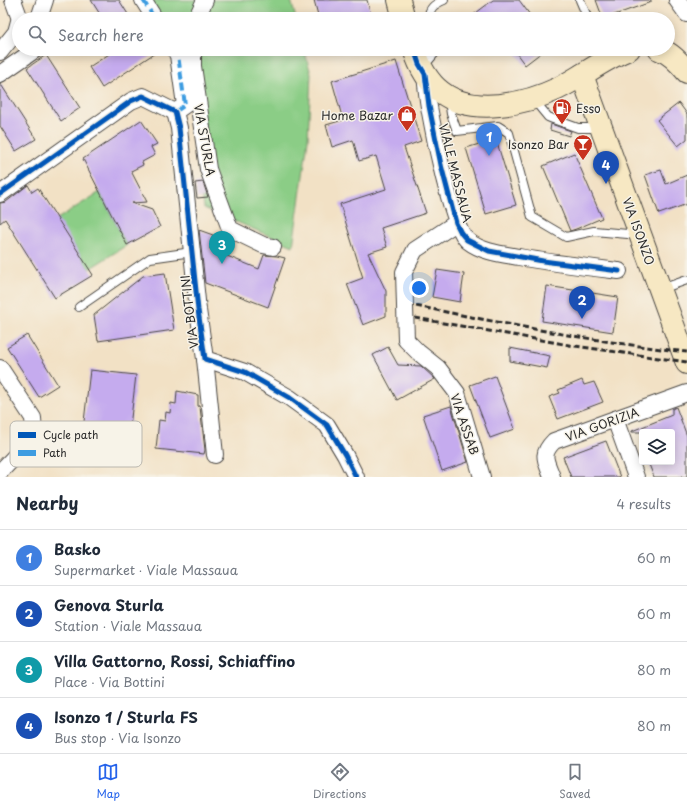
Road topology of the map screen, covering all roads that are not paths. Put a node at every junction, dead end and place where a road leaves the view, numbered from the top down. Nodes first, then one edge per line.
1 (12, 0) edge
2 (44, 0) edge
3 (143, 0) edge
4 (205, 0) edge
5 (399, 0) edge
6 (444, 0) edge
7 (580, 0) edge
8 (677, 0) edge
9 (16, 12) edge
10 (41, 12) edge
11 (151, 12) edge
12 (199, 12) edge
13 (402, 12) edge
14 (430, 12) edge
15 (585, 12) edge
16 (687, 14) edge
17 (12, 37) edge
18 (0, 52) edge
19 (26, 56) edge
20 (178, 56) edge
21 (193, 56) edge
22 (432, 56) edge
23 (607, 56) edge
24 (672, 56) edge
25 (419, 62) edge
26 (687, 72) edge
27 (0, 74) edge
28 (582, 76) junction
29 (449, 97) junction
30 (532, 98) junction
31 (175, 112) junction
32 (601, 128) junction
33 (0, 194) edge
34 (456, 223) junction
35 (640, 235) junction
36 (273, 247) dead end
37 (192, 252) junction
38 (619, 271) dead end
39 (687, 280) edge
40 (660, 289) junction
41 (79, 307) dead end
42 (205, 359) junction
43 (687, 363) edge
44 (0, 368) edge
45 (687, 393) edge
46 (615, 419) junction
47 (34, 421) edge
48 (215, 455) dead end
49 (10, 462) edge
50 (0, 472) edge
51 (356, 477) edge
52 (482, 477) edge
53 (552, 477) edge
54 (636, 477) edge

1 - 9 street
2 - 10 street
3 - 11 street
4 - 12 street
5 - 13 main road
6 - 14 lane
7 - 15 lane
8 - 16 street
17 - 18 street
19 - 27 street
20 - 31 street
21 - 36 street, VIA STURLA
22 - 25 lane
23 - 28 main road
24 - 26 main road
25 - 29 main road
25 - 34 street, VIALE MASSAUA
28 - 30 main road
28 - 32 main road, VIA ISONZO
29 - 30 main road
29 - 35 lane
30 - 32 lane
31 - 33 street
31 - 37 street, VIA BOTTINI
32 - 35 main road, VIA ISONZO
34 - 38 street, VIALE MASSAUA
34 - 52 street, VIA ASSAB
35 - 40 main road, VIA ISONZO
37 - 41 lane
37 - 42 street, VIA BOTTINI
39 - 40 lane
40 - 43 main road, VIA ISONZO
42 - 48 street, VIA BOTTINI
42 - 51 street, VIA BOTTINI
44 - 47 street
45 - 46 street, VIA GORIZIA
46 - 53 street, VIA GORIZIA
46 - 54 street
49 - 50 street

